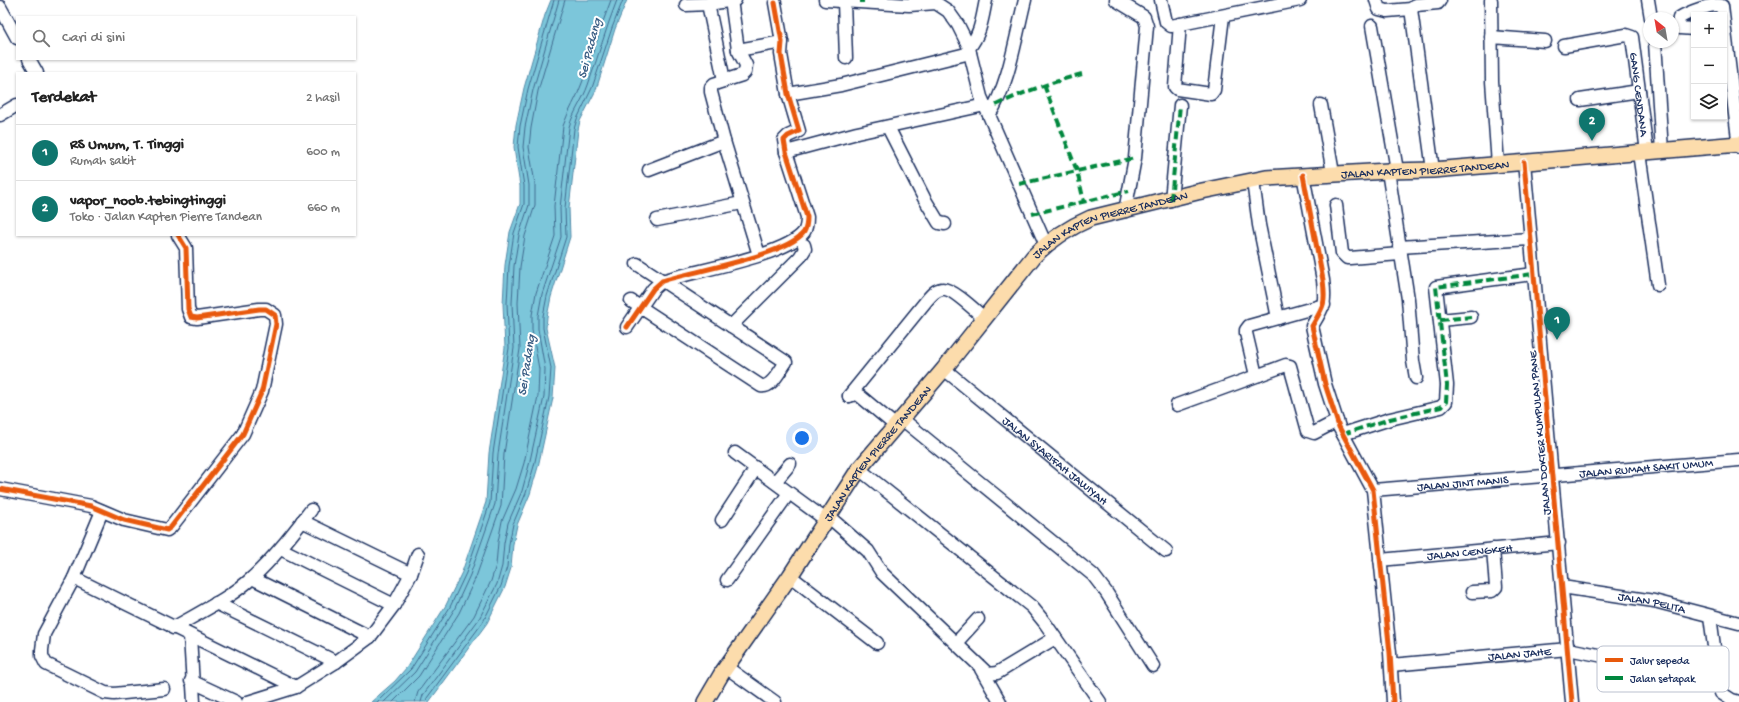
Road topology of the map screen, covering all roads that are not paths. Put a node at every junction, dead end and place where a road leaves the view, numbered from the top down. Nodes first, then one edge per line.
1 (733, 0) edge
2 (825, 0) edge
3 (986, 0) edge
4 (1025, 0) edge
5 (1116, 0) edge
6 (1162, 0) edge
7 (1300, 0) edge
8 (1376, 0) edge
9 (1440, 0) edge
10 (1491, 0) edge
11 (1648, 0) edge
12 (777, 1) edge
13 (844, 2) junction
14 (862, 2) edge
15 (916, 2) edge
16 (708, 4) junction
17 (686, 6) dead end
18 (0, 7) edge
19 (1411, 9) junction
20 (1650, 12) edge
21 (1724, 12) edge
22 (1223, 16) junction
23 (1180, 24) junction
24 (1372, 26) dead end
25 (1691, 29) edge
26 (16, 36) edge
27 (1491, 37) junction
28 (1545, 41) dead end
29 (782, 42) junction
30 (1564, 46) dead end
31 (1655, 48) edge
32 (1727, 48) edge
33 (738, 50) junction
34 (969, 50) junction
35 (846, 58) dead end
36 (30, 60) edge
37 (36, 72) edge
38 (724, 80) junction
39 (1638, 90) junction
40 (788, 94) junction
41 (1580, 100) dead end
42 (1321, 104) dead end
43 (1180, 105) dead end
44 (16, 106) edge
45 (987, 110) junction
46 (0, 115) edge
47 (888, 126) junction
48 (724, 141) junction
49 (1739, 145) edge
50 (1662, 151) junction
51 (786, 152) junction
52 (1643, 152) junction
53 (1524, 162) junction
54 (1498, 165) junction
55 (649, 170) dead end
56 (1392, 170) junction
57 (1433, 170) junction
58 (1333, 174) junction
59 (1303, 176) junction
60 (1253, 181) junction
61 (1172, 200) junction
62 (742, 203) junction
63 (1336, 205) dead end
64 (1125, 211) junction
65 (658, 220) dead end
66 (945, 224) dead end
67 (179, 236) edge
68 (1530, 239) junction
69 (804, 245) dead end
70 (1046, 245) junction
71 (1400, 251) junction
72 (758, 255) junction
73 (637, 264) dead end
74 (1534, 274) junction
75 (662, 281) junction
76 (1658, 285) dead end
77 (635, 304) junction
78 (1324, 305) junction
79 (1471, 317) dead end
80 (1278, 318) junction
81 (985, 319) junction
82 (1440, 320) junction
83 (731, 326) junction
84 (627, 327) dead end
85 (944, 369) junction
86 (1259, 375) junction
87 (1416, 378) dead end
88 (1177, 405) dead end
89 (1337, 421) junction
90 (899, 422) junction
91 (1343, 434) junction
92 (735, 453) dead end
93 (1739, 460) edge
94 (790, 464) dead end
95 (756, 468) junction
96 (858, 469) junction
97 (1553, 476) junction
98 (775, 482) junction
99 (0, 488) edge
100 (1373, 490) junction
101 (789, 493) junction
102 (311, 510) dead end
103 (102, 511) junction
104 (827, 518) junction
105 (722, 520) dead end
106 (302, 521) junction
107 (1559, 543) junction
108 (280, 549) junction
109 (1493, 549) junction
110 (1166, 551) dead end
111 (418, 554) dead end
112 (1380, 560) junction
113 (411, 574) junction
114 (790, 576) junction
115 (74, 578) junction
116 (252, 578) junction
117 (727, 580) dead end
118 (1562, 587) junction
119 (1472, 592) dead end
120 (216, 603) junction
121 (394, 605) junction
122 (1710, 616) junction
123 (978, 619) dead end
124 (1739, 623) edge
125 (173, 628) junction
126 (190, 636) junction
127 (370, 637) junction
128 (1056, 638) junction
129 (877, 643) dead end
130 (956, 643) junction
131 (1714, 646) edge
132 (1568, 649) junction
133 (1597, 655) edge
134 (336, 662) junction
135 (1391, 665) junction
136 (1153, 666) dead end
137 (726, 667) junction
138 (981, 669) junction
139 (191, 682) junction
140 (296, 687) junction
141 (164, 689) dead end
142 (1721, 692) edge
143 (194, 702) edge
144 (236, 702) edge
145 (248, 702) edge
146 (705, 702) edge
147 (775, 702) edge
148 (1000, 702) edge
149 (1100, 702) edge
150 (1393, 702) edge
151 (1572, 702) edge
152 (1739, 702) edge

1 - 16 street
1 - 33 street
2 - 13 street
3 - 34 street
4 - 45 street
5 - 64 street
6 - 23 street
7 - 22 street
8 - 19 street
9 - 19 street
10 - 27 street
11 - 20 street
12 - 29 street
13 - 14 street
13 - 35 street
14 - 15 street
15 - 34 street
16 - 17 street
16 - 38 street
18 - 26 street
19 - 57 street
21 - 25 street
22 - 23 street
22 - 23 street
24 - 56 street
27 - 28 street
27 - 54 street
29 - 33 street
29 - 40 street
30 - 39 street, GANG CENDANA
31 - 50 street
32 - 49 street
33 - 38 street
34 - 40 street
34 - 45 street
36 - 37 street
38 - 48 street
39 - 41 street
39 - 52 street, GANG CENDANA
40 - 51 street
42 - 58 street
43 - 61 street
44 - 46 street
45 - 47 street
45 - 70 street
47 - 51 street
47 - 66 street
48 - 55 street
48 - 62 street
49 - 50 main road, JALAN KAPTEN PIERRE TANDEAN
50 - 52 main road, JALAN KAPTEN PIERRE TANDEAN
51 - 72 street
52 - 53 main road, JALAN KAPTEN PIERRE TANDEAN
52 - 76 street, GANG CENDANA
53 - 54 main road, JALAN KAPTEN PIERRE TANDEAN
53 - 68 street, JALAN DOKTER KUMPULAN PANE
54 - 57 main road, JALAN KAPTEN PIERRE TANDEAN
56 - 57 main road, JALAN KAPTEN PIERRE TANDEAN
56 - 58 main road, JALAN KAPTEN PIERRE TANDEAN
56 - 71 street
58 - 59 main road, JALAN KAPTEN PIERRE TANDEAN
59 - 60 main road, JALAN KAPTEN PIERRE TANDEAN
59 - 78 street
60 - 61 main road, JALAN KAPTEN PIERRE TANDEAN
60 - 80 street
61 - 64 main road, JALAN KAPTEN PIERRE TANDEAN
62 - 65 street
62 - 72 street
63 - 71 street
64 - 70 main road, JALAN KAPTEN PIERRE TANDEAN
67 - 103 street
68 - 71 street
68 - 74 street, JALAN DOKTER KUMPULAN PANE
69 - 83 street
70 - 81 main road, JALAN KAPTEN PIERRE TANDEAN
71 - 87 street
72 - 75 street
73 - 75 street
74 - 82 street
74 - 97 street, JALAN DOKTER KUMPULAN PANE
75 - 77 street
75 - 83 street
77 - 83 street
77 - 84 street
78 - 80 street
78 - 89 street
79 - 82 street
80 - 86 street
81 - 85 main road, JALAN KAPTEN PIERRE TANDEAN
81 - 90 street
82 - 91 street
85 - 90 main road, JALAN KAPTEN PIERRE TANDEAN
85 - 110 street, JALAN SYARIFAH JAWIYAH
86 - 88 street
86 - 89 street
89 - 91 street
90 - 96 main road, JALAN KAPTEN PIERRE TANDEAN
90 - 136 street
91 - 100 street
92 - 95 street
93 - 97 street, JALAN RUMAH SAKIT UMUM
94 - 98 street
95 - 98 street
95 - 105 street
96 - 104 main road, JALAN KAPTEN PIERRE TANDEAN
96 - 128 street
97 - 100 street, JALAN JINT MANIS
97 - 107 street, JALAN DOKTER KUMPULAN PANE
98 - 101 street
99 - 103 street
100 - 112 street
101 - 104 street
101 - 117 street
102 - 106 street
103 - 115 street
104 - 114 main road, JALAN KAPTEN PIERRE TANDEAN
104 - 130 street
106 - 108 street
106 - 113 street
107 - 109 street, JALAN CENGKEH
107 - 118 street, JALAN DOKTER KUMPULAN PANE
108 - 116 street
108 - 121 street
109 - 112 street, JALAN CENGKEH
109 - 119 street
111 - 113 street
112 - 135 street
113 - 121 street
114 - 129 street
114 - 137 main road, JALAN KAPTEN PIERRE TANDEAN
115 - 125 street
115 - 141 street
116 - 120 street
116 - 127 street
118 - 122 street, JALAN PELITA
118 - 132 street, JALAN DOKTER KUMPULAN PANE
120 - 125 street
120 - 134 street
121 - 127 street
122 - 124 street, JALAN PELITA
122 - 131 street
123 - 130 street
125 - 126 street
126 - 139 street
126 - 140 street
127 - 134 street
128 - 138 street
128 - 149 street
130 - 138 street
132 - 133 street, JALAN JAHE
132 - 135 street, JALAN JAHE
132 - 151 street, JALAN DOKTER KUMPULAN PANE
134 - 140 street
135 - 150 street
137 - 146 main road, JALAN KAPTEN PIERRE TANDEAN
137 - 147 street
138 - 148 street
139 - 143 street
139 - 144 street
140 - 145 street
142 - 152 street

